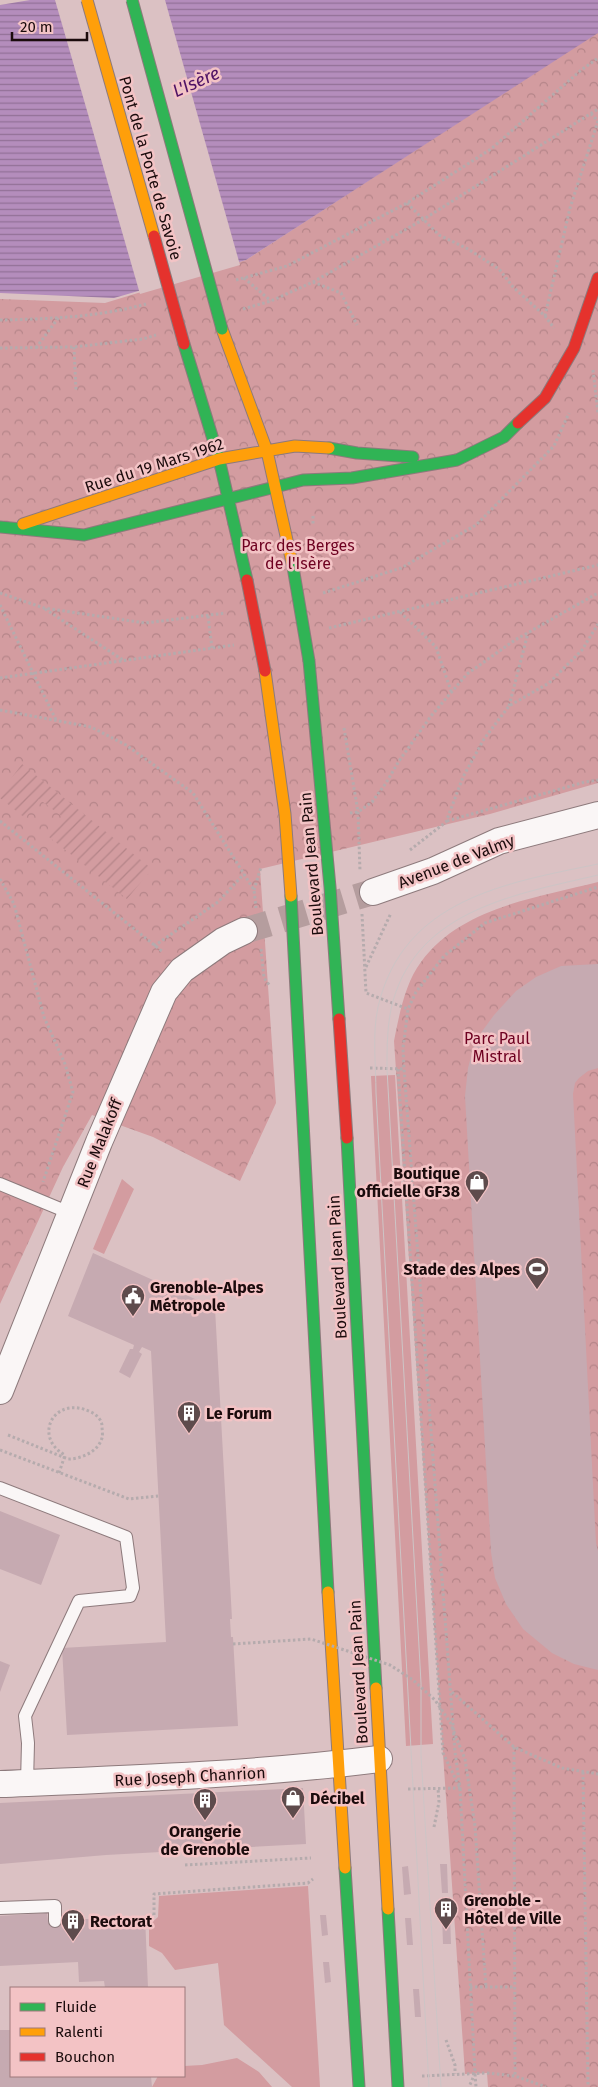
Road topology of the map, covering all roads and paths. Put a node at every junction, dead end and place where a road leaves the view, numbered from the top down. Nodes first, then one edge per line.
1 (86, 0) edge
2 (132, 0) edge
3 (598, 58) edge
4 (598, 109) edge
5 (591, 114) junction
6 (407, 203) junction
7 (424, 219) junction
8 (244, 278) junction
9 (598, 278) edge
10 (235, 280) dead end
11 (312, 282) junction
12 (271, 301) junction
13 (154, 302) dead end
14 (235, 312) dead end
15 (545, 316) junction
16 (59, 317) junction
17 (0, 320) edge
18 (357, 324) dead end
19 (558, 333) dead end
20 (162, 334) dead end
21 (74, 347) junction
22 (0, 348) edge
23 (36, 348) junction
24 (588, 374) dead end
25 (76, 391) dead end
26 (571, 409) dead end
27 (598, 413) edge
28 (267, 451) junction
29 (219, 460) junction
30 (457, 460) junction
31 (275, 487) junction
32 (228, 498) junction
33 (0, 527) edge
34 (12, 528) junction
35 (0, 593) edge
36 (598, 593) edge
37 (316, 595) dead end
38 (0, 605) edge
39 (44, 608) junction
40 (399, 611) dead end
41 (234, 612) dead end
42 (208, 616) junction
43 (598, 624) edge
44 (528, 633) junction
45 (212, 648) dead end
46 (124, 660) dead end
47 (451, 691) junction
48 (509, 706) junction
49 (0, 710) edge
50 (56, 720) junction
51 (344, 727) dead end
52 (598, 780) edge
53 (358, 812) junction
54 (598, 815) edge
55 (0, 821) edge
56 (446, 822) junction
57 (406, 853) dead end
58 (244, 874) junction
59 (0, 879) edge
60 (598, 887) edge
61 (365, 893) junction
62 (391, 913) dead end
63 (253, 927) junction
64 (154, 946) junction
65 (165, 954) dead end
66 (366, 967) junction
67 (264, 978) dead end
68 (408, 1009) junction
69 (404, 1069) junction
70 (0, 1184) edge
71 (41, 1189) dead end
72 (70, 1213) junction
73 (8, 1351) edge
74 (0, 1391) edge
75 (8, 1435) dead end
76 (0, 1450) edge
77 (59, 1473) junction
78 (0, 1488) edge
79 (158, 1496) dead end
80 (233, 1644) dead end
81 (451, 1692) junction
82 (514, 1747) junction
83 (379, 1759) junction
84 (339, 1764) junction
85 (582, 1772) junction
86 (598, 1774) edge
87 (27, 1783) junction
88 (0, 1784) edge
89 (438, 1788) dead end
90 (460, 1788) junction
91 (434, 1827) dead end
92 (312, 1858) dead end
93 (184, 1865) dead end
94 (313, 1879) dead end
95 (0, 1908) edge
96 (145, 1916) dead end
97 (55, 1921) dead end
98 (470, 1987) junction
99 (514, 1987) junction
100 (486, 1988) junction
101 (446, 2040) dead end
102 (475, 2073) junction
103 (455, 2074) dead end
104 (515, 2076) junction
105 (359, 2087) edge
106 (398, 2087) edge
107 (469, 2087) edge
108 (476, 2087) edge
109 (546, 2087) edge
110 (588, 2087) edge

1 - 29 main road, Pont de la Porte de Savoie, bridge
2 - 28 main road, Pont de la Porte de Savoie, bridge
3 - 6 path
4 - 5 path
5 - 7 path
5 - 15 path
6 - 7 path
6 - 8 path
7 - 11 path
7 - 15 path
8 - 10 path
8 - 12 path
9 - 30 main road, Rue du 19 Mars 1962
11 - 12 path
11 - 18 path
12 - 14 path
13 - 16 path
15 - 19 path
16 - 17 path
16 - 23 path
20 - 21 path
21 - 23 path
21 - 25 path
22 - 23 path
24 - 27 path
26 - 37 path
28 - 29 main road, Rue du 19 Mars 1962
28 - 30 main road, Rue du 19 Mars 1962
28 - 31 main road, Boulevard Jean Pain
29 - 32 main road, Boulevard Jean Pain
29 - 34 main road, Rue du 19 Mars 1962
30 - 31 main road, Rue du 19 Mars 1962
31 - 32 main road, Rue du 19 Mars 1962
31 - 83 main road, Boulevard Jean Pain, bridge
32 - 34 main road, Rue du 19 Mars 1962
32 - 84 main road, Boulevard Jean Pain, bridge
33 - 34 main road, Rue du 19 Mars 1962
35 - 39 path
36 - 44 path
38 - 50 path
39 - 42 path
39 - 46 path
40 - 47 path
41 - 42 path
42 - 45 path
43 - 48 path
44 - 47 path
44 - 48 path
47 - 53 path
48 - 56 path
49 - 50 path
50 - 58 path
51 - 53 path
52 - 56 path
53 - 61 path
54 - 61 street, Avenue de Valmy
55 - 64 path
56 - 57 path
58 - 63 path
58 - 64 path
59 - 71 path
60 - 68 path
61 - 66 path
62 - 66 path
63 - 67 path
63 - 72 street, Rue Malakoff
64 - 65 path
66 - 68 path
68 - 69 path
69 - 81 path
69 - 90 path
70 - 72 lane
72 - 73 street, Rue Malakoff
73 - 74 street, Rue Malakoff
75 - 77 path, bridge
76 - 77 path
77 - 79 path
78 - 87 lane
80 - 100 path, bridge
81 - 82 path
81 - 90 path
82 - 85 path
82 - 99 path
83 - 84 street, Rue Joseph Chanrion
83 - 106 main road, Boulevard Jean Pain
84 - 87 street, Rue Joseph Chanrion
84 - 105 main road, Boulevard Jean Pain
85 - 86 path
85 - 110 path
87 - 88 street, Rue Joseph Chanrion
89 - 91 path
90 - 98 path
92 - 93 path
94 - 96 path
95 - 97 lane
98 - 100 path
98 - 102 path
99 - 100 path
99 - 104 path
101 - 103 path
102 - 104 path
102 - 107 path
102 - 108 path
104 - 109 path

